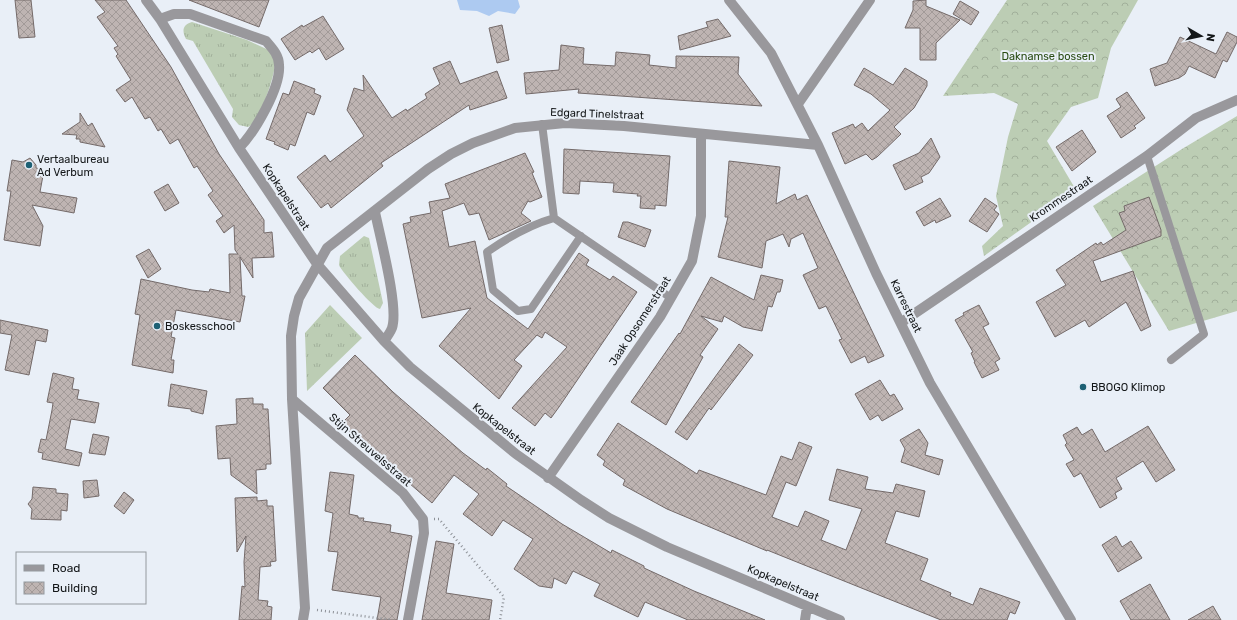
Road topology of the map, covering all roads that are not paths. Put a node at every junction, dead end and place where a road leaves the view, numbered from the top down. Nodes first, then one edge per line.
1 (146, 0) edge
2 (729, 0) edge
3 (870, 0) edge
4 (160, 19) junction
5 (1237, 100) edge
6 (798, 104) junction
7 (542, 124) junction
8 (701, 134) junction
9 (818, 145) junction
10 (239, 148) junction
11 (1147, 156) junction
12 (375, 212) junction
13 (554, 218) junction
14 (581, 236) junction
15 (317, 264) junction
16 (671, 298) junction
17 (902, 322) junction
18 (384, 341) junction
19 (1171, 360) dead end
20 (292, 399) junction
21 (548, 478) junction
22 (807, 607) junction
23 (303, 620) edge
24 (408, 620) edge
25 (805, 620) edge
26 (840, 620) edge
27 (1071, 620) edge

1 - 4 street, Kopkapelstraat
2 - 6 street, Karrestraat
3 - 6 street
4 - 10 street, Kopkapelstraat
4 - 10 street
5 - 11 street, Krommestraat
6 - 9 street, Karrestraat
7 - 8 street, Edgard Tinelstraat
7 - 12 street, Edgard Tinelstraat
7 - 13 lane
8 - 9 street, Edgard Tinelstraat
8 - 16 street, Jaak Opsomerstraat
9 - 17 street, Karrestraat
10 - 15 street, Kopkapelstraat
11 - 17 street, Krommestraat
11 - 19 lane
12 - 15 street, Edgard Tinelstraat
12 - 18 street
13 - 14 lane
13 - 14 lane
14 - 16 lane
15 - 18 street, Kopkapelstraat
15 - 20 street
16 - 21 street, Jaak Opsomerstraat
17 - 27 street, Karrestraat
18 - 21 street, Kopkapelstraat
20 - 23 street
20 - 24 street, Stijn Streuvelsstraat
21 - 22 street, Kopkapelstraat
22 - 25 street
22 - 26 street, Kopkapelstraat

